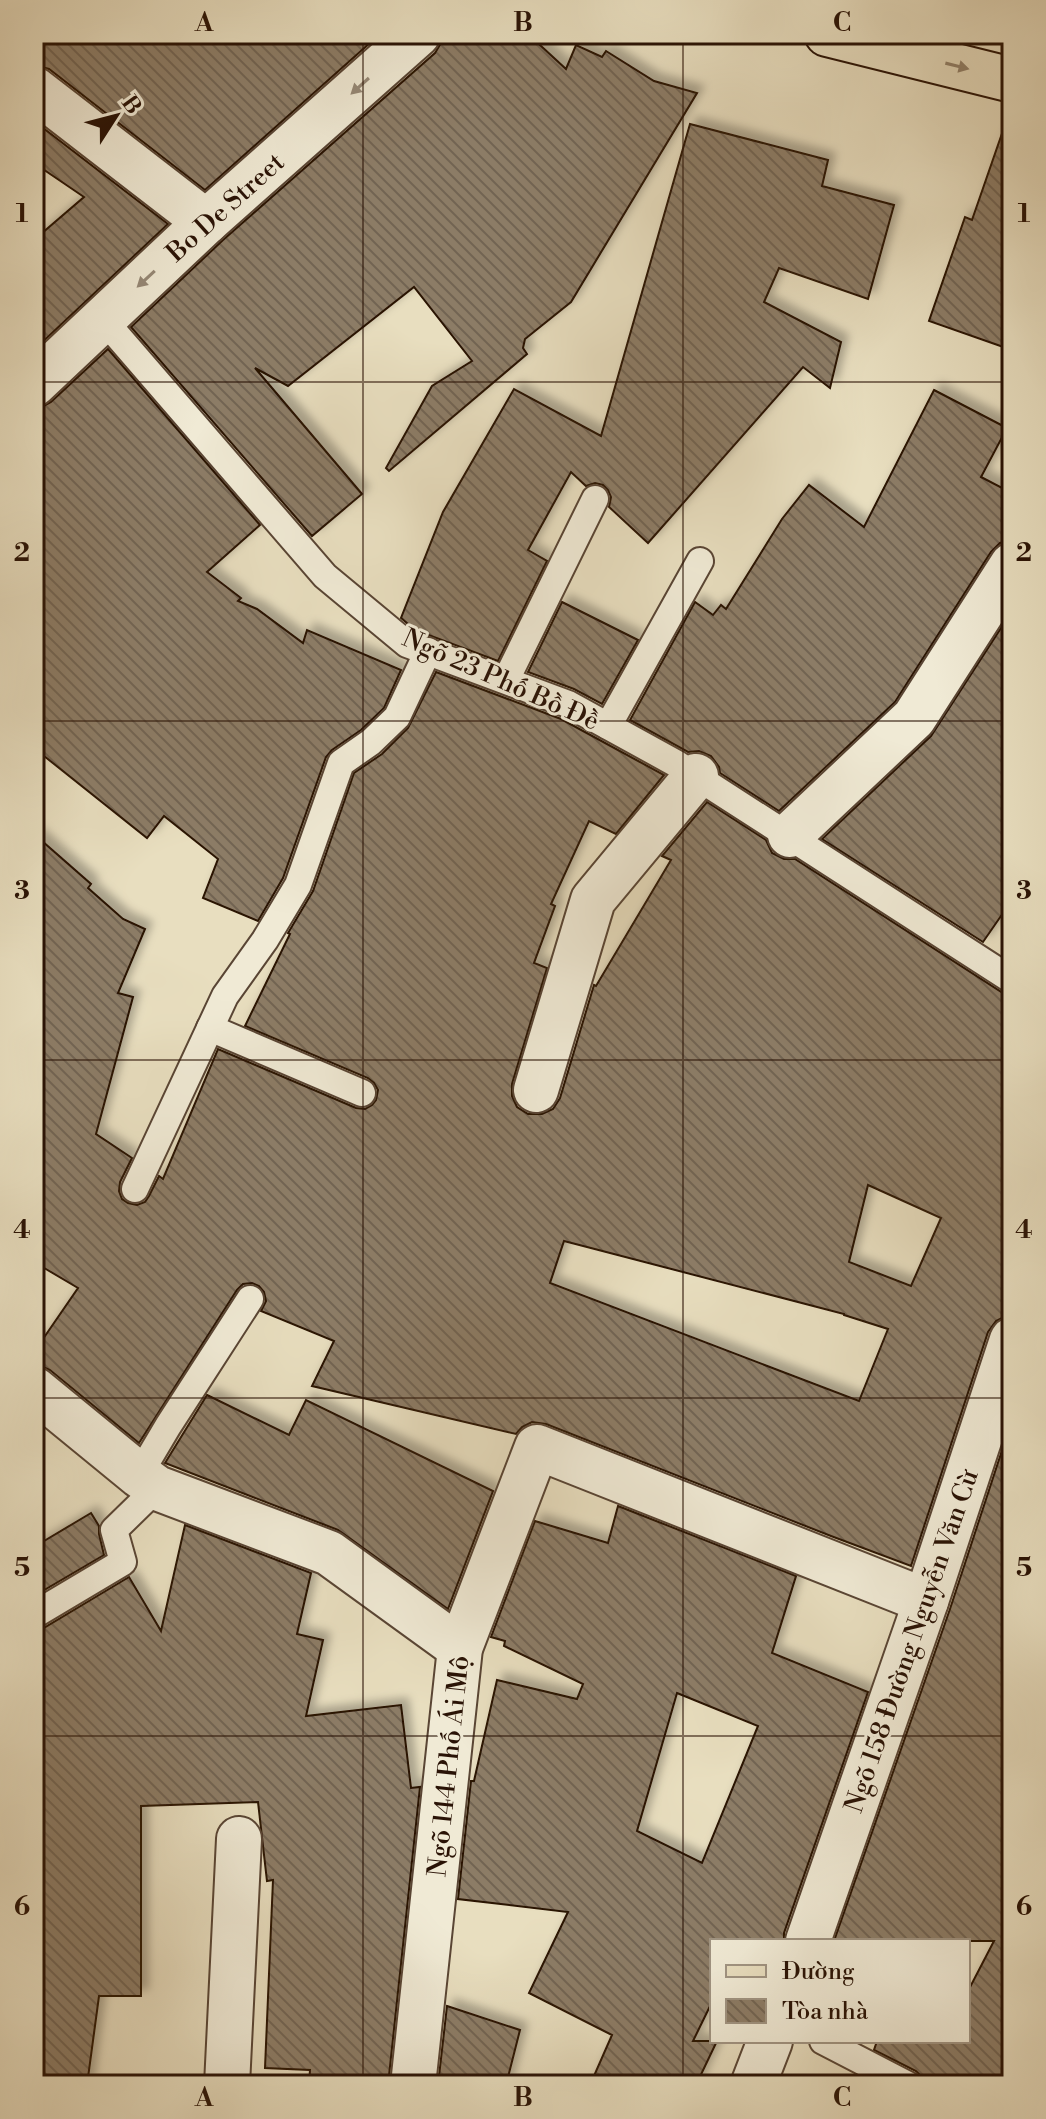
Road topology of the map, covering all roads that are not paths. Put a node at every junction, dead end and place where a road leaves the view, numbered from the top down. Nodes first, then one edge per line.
1 (418, 34) edge
2 (827, 34) edge
3 (1012, 80) edge
4 (34, 89) edge
5 (206, 222) junction
6 (103, 319) junction
7 (34, 384) edge
8 (595, 499) dead end
9 (700, 561) dead end
10 (1012, 565) edge
11 (428, 651) junction
12 (506, 680) junction
13 (608, 726) junction
14 (696, 776) junction
15 (790, 835) junction
16 (1012, 980) edge
17 (210, 1028) junction
18 (536, 1090) dead end
19 (362, 1093) dead end
20 (135, 1189) dead end
21 (250, 1299) dead end
22 (1012, 1340) edge
23 (35, 1392) edge
24 (148, 1482) junction
25 (926, 1601) junction
26 (34, 1615) edge
27 (460, 1648) junction
28 (239, 1839) dead end
29 (809, 1939) edge
30 (769, 2043) edge
31 (827, 2043) edge
32 (227, 2085) edge
33 (413, 2085) edge
34 (753, 2085) edge
35 (908, 2085) edge

1 -> 5 street, Bo De Street
2 -> 3 main road
4 - 5 street
5 -> 6 street, Bo De Street
6 - 7 street, Bo De Street
6 - 11 lane, Ngõ 23 Phố Bồ Đề
8 - 12 lane
9 - 13 lane
10 - 15 street
11 - 12 lane, Ngõ 23 Phố Bồ Đề
11 - 17 lane
12 - 13 lane, Ngõ 23 Phố Bồ Đề
13 - 14 lane, Ngõ 23 Phố Bồ Đề
14 - 15 lane, Ngõ 23 Phố Bồ Đề
14 - 18 street
15 - 16 lane, Ngõ 23 Phố Bồ Đề
17 - 19 lane
17 - 20 lane
21 - 24 lane
22 - 25 street, Ngõ 158 Đường Nguyễn Văn Cừ
23 - 24 street
24 - 26 lane
24 - 27 street
25 - 27 street, Ngõ 144 Phố Ái Mộ
25 - 29 street, Ngõ 158 Đường Nguyễn Văn Cừ
27 - 33 street, Ngõ 144 Phố Ái Mộ
28 - 32 street
30 - 34 street
31 - 35 lane

